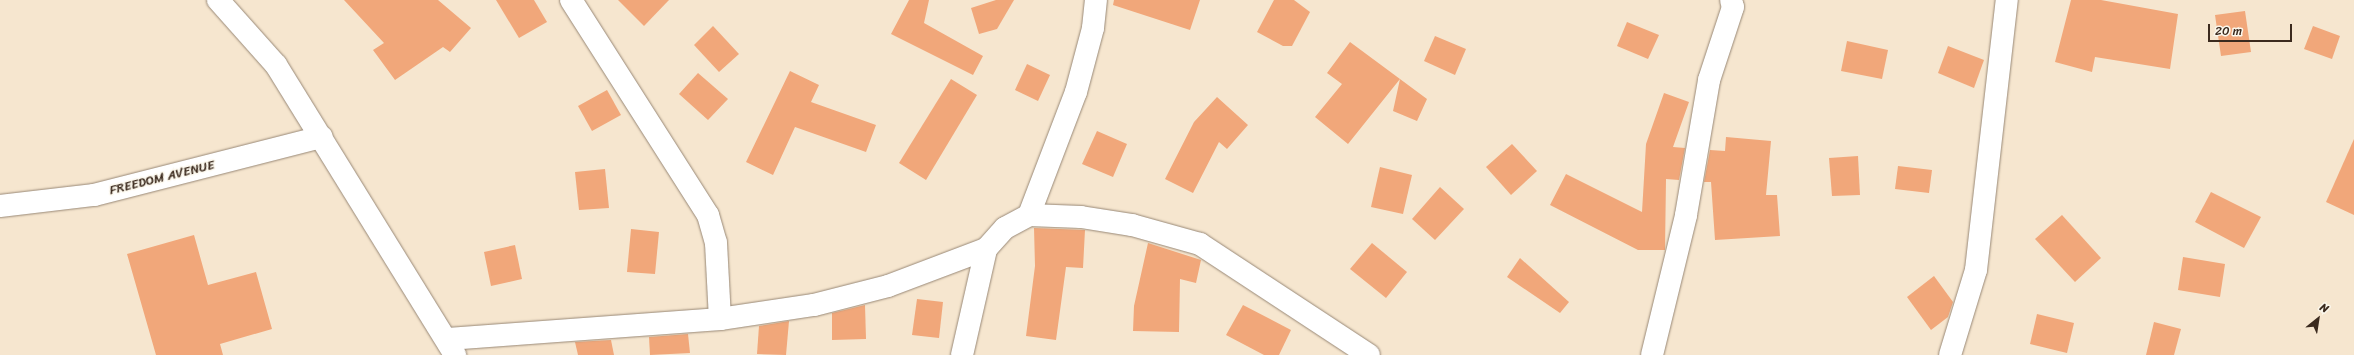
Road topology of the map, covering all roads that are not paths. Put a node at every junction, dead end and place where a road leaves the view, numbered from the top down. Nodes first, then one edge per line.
1 (218, 0) edge
2 (571, 0) edge
3 (1096, 0) edge
4 (1731, 0) edge
5 (2007, 0) edge
6 (322, 137) junction
7 (0, 206) edge
8 (1029, 215) junction
9 (986, 249) junction
10 (720, 319) junction
11 (451, 347) edge
12 (962, 355) edge
13 (1369, 355) edge
14 (1652, 355) edge
15 (1950, 355) edge

1 - 6 street
2 - 10 street
3 - 8 street
4 - 14 street
5 - 15 street
6 - 7 street, FREEDOM AVENUE
6 - 11 street
8 - 9 street
8 - 13 street
9 - 10 street
9 - 12 street
10 - 11 street

